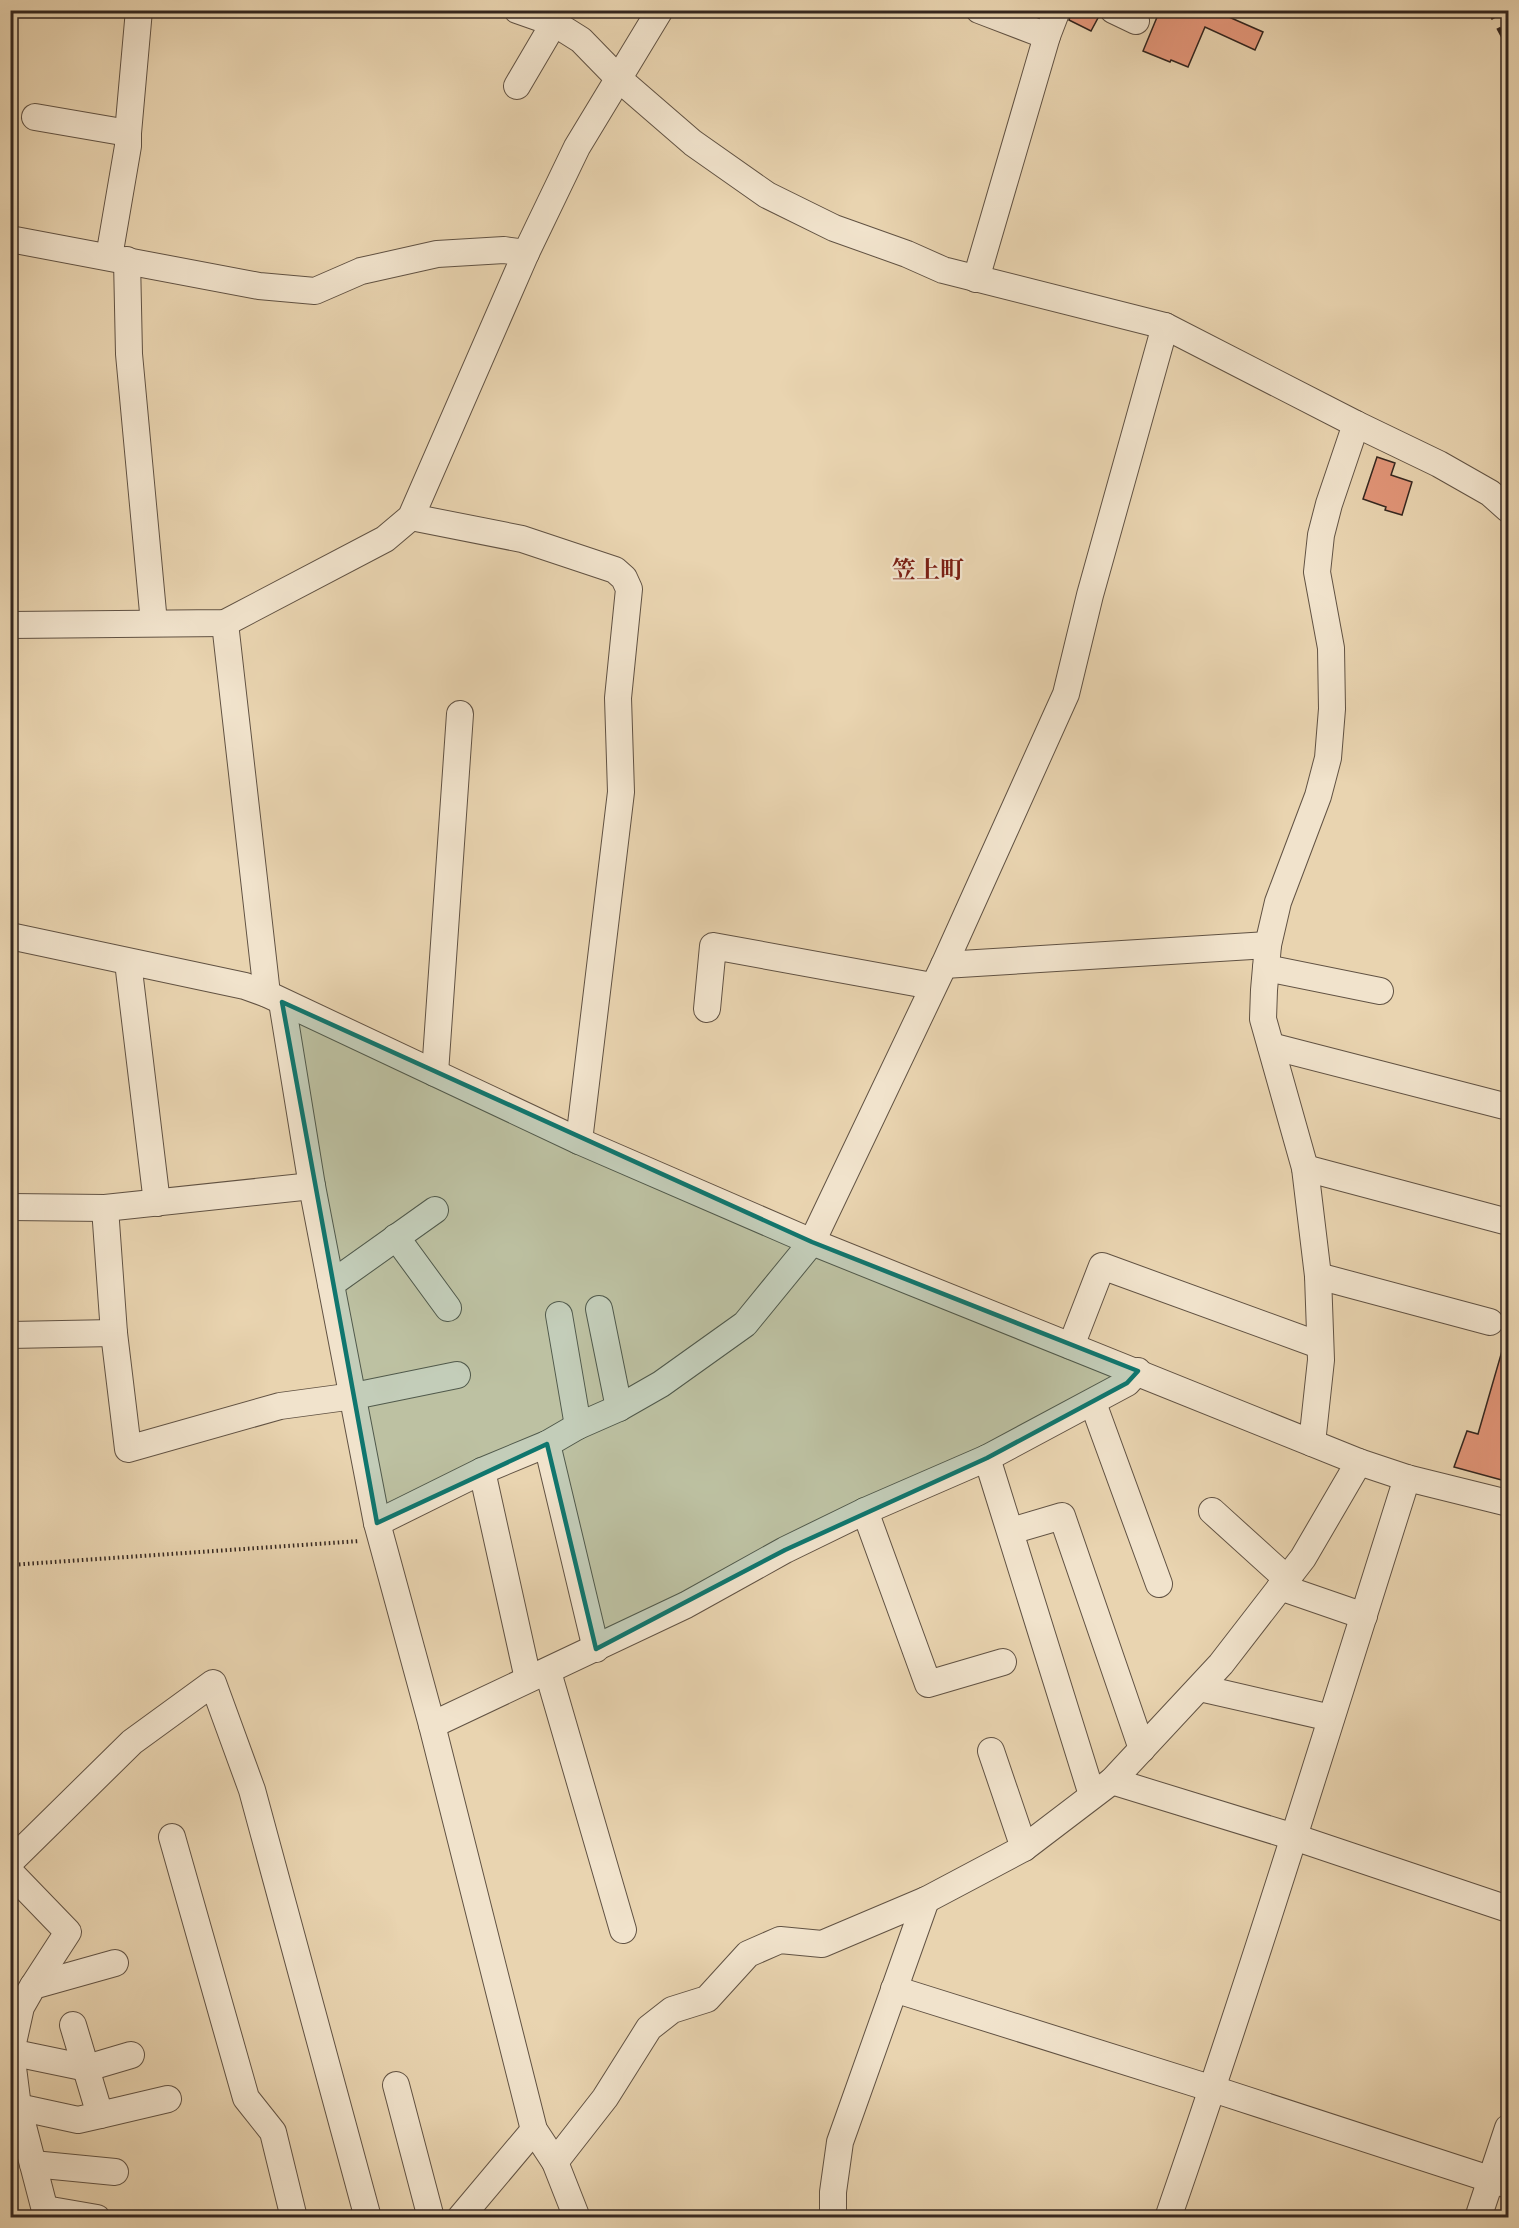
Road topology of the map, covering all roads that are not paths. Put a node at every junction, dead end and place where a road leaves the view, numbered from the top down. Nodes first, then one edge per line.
1 (140, 10) edge
2 (517, 10) edge
3 (660, 10) edge
4 (979, 10) edge
5 (1057, 10) edge
6 (1113, 10) edge
7 (1136, 21) dead end
8 (554, 23) junction
9 (1047, 36) junction
10 (619, 80) junction
11 (517, 86) dead end
12 (35, 117) dead end
13 (128, 133) junction
14 (10, 239) edge
15 (526, 253) junction
16 (118, 259) junction
17 (976, 279) junction
18 (1165, 326) junction
19 (1356, 424) junction
20 (1509, 509) edge
21 (411, 517) junction
22 (154, 623) junction
23 (225, 623) junction
24 (10, 625) edge
25 (460, 714) dead end
26 (10, 936) edge
27 (1267, 956) junction
28 (128, 962) junction
29 (938, 976) junction
30 (1380, 991) dead end
31 (275, 998) junction
32 (706, 1009) dead end
33 (1271, 1046) junction
34 (435, 1074) junction
35 (1509, 1107) edge
36 (579, 1141) junction
37 (1305, 1168) junction
38 (312, 1185) junction
39 (157, 1203) junction
40 (10, 1207) edge
41 (105, 1208) junction
42 (435, 1210) dead end
43 (1509, 1222) edge
44 (396, 1237) junction
45 (812, 1242) junction
46 (1318, 1276) junction
47 (331, 1284) junction
48 (448, 1308) dead end
49 (599, 1309) dead end
50 (559, 1315) dead end
51 (1490, 1322) dead end
52 (114, 1333) junction
53 (10, 1335) edge
54 (1319, 1345) junction
55 (1071, 1346) junction
56 (1138, 1371) junction
57 (457, 1375) dead end
58 (354, 1396) junction
59 (1093, 1402) junction
60 (619, 1408) junction
61 (578, 1426) junction
62 (1312, 1443) junction
63 (547, 1444) junction
64 (987, 1458) junction
65 (1359, 1462) junction
66 (482, 1471) junction
67 (1407, 1478) junction
68 (1509, 1503) edge
69 (865, 1511) junction
70 (1212, 1512) dead end
71 (380, 1531) junction
72 (1011, 1531) junction
73 (1283, 1583) junction
74 (1159, 1584) dead end
75 (1364, 1616) junction
76 (597, 1649) junction
77 (1003, 1662) dead end
78 (538, 1675) junction
79 (1200, 1688) junction
80 (1331, 1718) junction
81 (432, 1725) junction
82 (1142, 1749) junction
83 (991, 1751) dead end
84 (1102, 1788) junction
85 (1294, 1837) junction
86 (172, 1838) dead end
87 (1024, 1848) junction
88 (10, 1862) edge
89 (10, 1872) edge
90 (926, 1900) junction
91 (1509, 1909) edge
92 (623, 1930) dead end
93 (115, 1963) dead end
94 (33, 1986) junction
95 (894, 1989) junction
96 (73, 2025) dead end
97 (11, 2052) edge
98 (131, 2055) dead end
99 (87, 2068) junction
100 (396, 2085) dead end
101 (1213, 2089) junction
102 (168, 2099) dead end
103 (18, 2107) junction
104 (100, 2115) junction
105 (1509, 2128) edge
106 (534, 2130) junction
107 (555, 2162) junction
108 (33, 2164) junction
109 (115, 2172) dead end
110 (1500, 2182) edge
111 (46, 2213) edge
112 (97, 2217) edge
113 (294, 2217) edge
114 (368, 2217) edge
115 (431, 2217) edge
116 (460, 2217) edge
117 (578, 2217) edge
118 (833, 2217) edge
119 (1168, 2217) edge
120 (1478, 2217) edge

1 - 13 street
2 - 8 street
3 - 10 street
4 - 9 street
5 - 9 street
6 - 7 street
8 - 10 street
8 - 11 street
9 - 17 street
10 - 15 street
10 - 17 street
12 - 13 street
13 - 16 street
14 - 16 street
15 - 16 street
15 - 21 street
16 - 22 street
17 - 18 street
18 - 19 street
18 - 29 street
19 - 20 street
19 - 27 street
21 - 23 street
21 - 36 street
22 - 23 street
22 - 24 street
23 - 31 street
25 - 34 street
26 - 28 street
27 - 29 street
27 - 30 street
27 - 33 street
28 - 31 street
28 - 39 street
29 - 32 street
29 - 45 street
31 - 34 street
31 - 38 street
33 - 35 street
33 - 37 street
34 - 36 street
36 - 45 street
37 - 43 street
37 - 46 street
38 - 39 street
38 - 47 street
39 - 41 street
40 - 41 street
41 - 52 street
42 - 44 street
44 - 47 street
44 - 48 street
45 - 55 street
45 - 60 street
46 - 51 street
46 - 54 street
47 - 58 street
49 - 60 street
50 - 61 street
52 - 53 street
52 - 58 street
54 - 55 street
54 - 62 street
55 - 56 street
56 - 59 street
56 - 62 street
57 - 58 street
58 - 71 street
59 - 64 street
59 - 74 street
60 - 61 street
61 - 63 street
62 - 65 street
63 - 66 street
63 - 76 street
64 - 69 street
64 - 72 street
65 - 67 street
65 - 73 street
66 - 71 street
66 - 78 street
67 - 68 street
67 - 75 street
69 - 76 street
69 - 77 street
70 - 73 street
71 - 81 street
72 - 82 street
72 - 84 street
73 - 75 street
73 - 79 street
75 - 80 street
76 - 78 street
78 - 81 street
78 - 92 street
79 - 80 street
79 - 82 street
80 - 85 street
81 - 106 street
82 - 84 street
83 - 87 street
84 - 85 street
84 - 87 street
85 - 91 street
85 - 101 street
86 - 113 street
87 - 90 street
88 - 114 street
89 - 94 street
90 - 95 street
90 - 107 street
93 - 94 street
94 - 97 street
95 - 101 street
95 - 118 street
96 - 99 street
97 - 99 street
97 - 103 street
98 - 99 street
99 - 104 street
100 - 115 street
101 - 110 street
101 - 119 street
102 - 104 street
103 - 104 street
103 - 108 street
105 - 110 street
106 - 107 street
106 - 116 street
107 - 117 street
108 - 109 street
108 - 111 street
110 - 120 street
111 - 112 street

